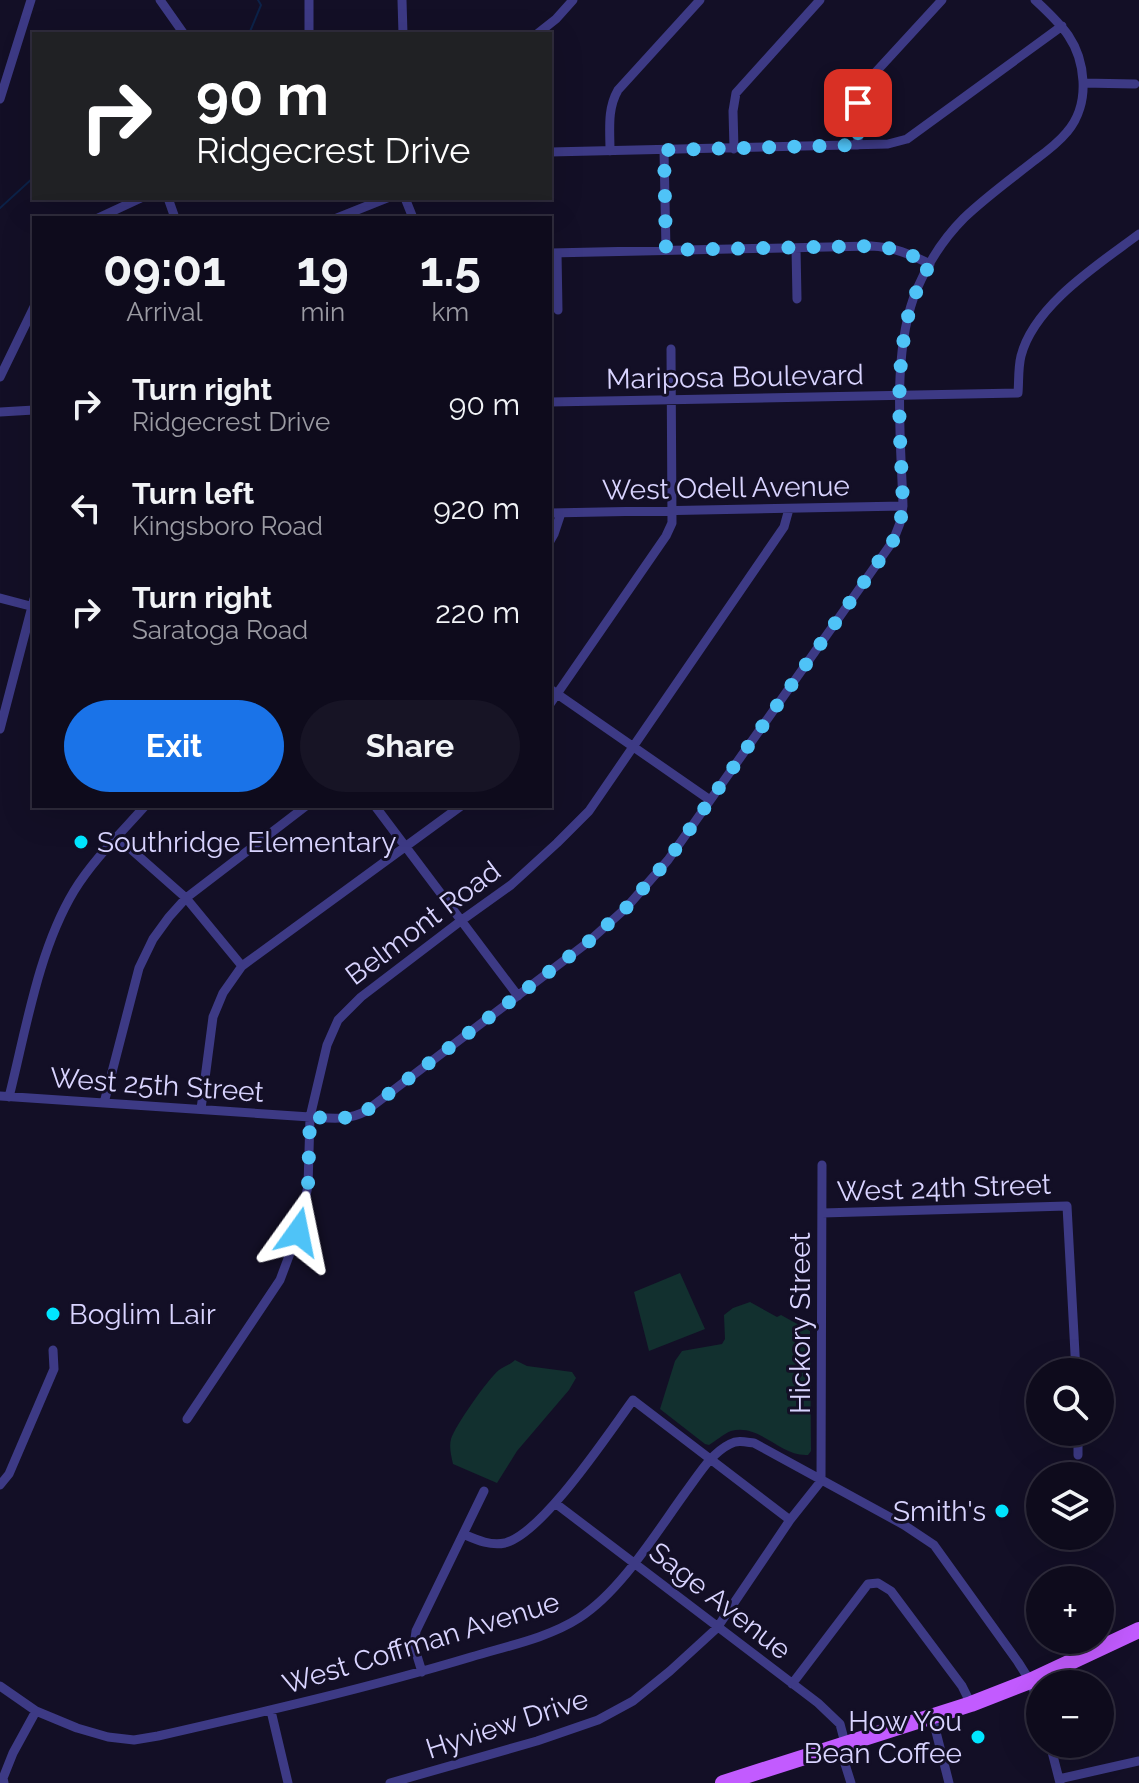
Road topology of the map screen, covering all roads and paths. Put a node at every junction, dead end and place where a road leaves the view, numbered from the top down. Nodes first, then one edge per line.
1 (31, 0) edge
2 (160, 0) edge
3 (309, 0) edge
4 (402, 0) edge
5 (573, 0) edge
6 (700, 0) edge
7 (820, 0) edge
8 (942, 0) edge
9 (1035, 0) edge
10 (1062, 26) junction
11 (183, 32) edge
12 (309, 32) edge
13 (403, 32) edge
14 (540, 32) edge
15 (1083, 83) junction
16 (1135, 84) dead end
17 (0, 99) edge
18 (858, 145) junction
19 (734, 149) junction
20 (664, 150) junction
21 (610, 151) junction
22 (552, 152) edge
23 (137, 200) edge
24 (382, 200) edge
25 (102, 216) edge
26 (342, 216) edge
27 (1139, 234) edge
28 (796, 248) junction
29 (666, 250) junction
30 (554, 253) edge
31 (930, 264) junction
32 (797, 299) dead end
33 (558, 310) dead end
34 (32, 311) edge
35 (671, 349) dead end
36 (0, 377) edge
37 (901, 396) junction
38 (671, 401) junction
39 (552, 402) edge
40 (32, 410) edge
41 (0, 412) edge
42 (903, 506) junction
43 (789, 509) junction
44 (672, 510) junction
45 (552, 513) edge
46 (561, 513) junction
47 (552, 538) edge
48 (0, 598) edge
49 (32, 604) edge
50 (32, 608) edge
51 (554, 692) edge
52 (0, 729) edge
53 (633, 747) junction
54 (710, 800) junction
55 (143, 808) edge
56 (303, 808) edge
57 (376, 808) edge
58 (458, 808) edge
59 (117, 837) junction
60 (405, 847) junction
61 (186, 898) junction
62 (462, 920) junction
63 (242, 966) junction
64 (518, 996) junction
65 (4, 1097) edge
66 (104, 1103) junction
67 (201, 1109) junction
68 (310, 1117) junction
69 (822, 1165) dead end
70 (822, 1213) junction
71 (53, 1350) dead end
72 (1075, 1358) edge
73 (187, 1419) dead end
74 (1078, 1446) edge
75 (1078, 1455) dead end
76 (712, 1458) junction
77 (821, 1481) junction
78 (0, 1485) edge
79 (484, 1491) dead end
80 (555, 1503) junction
81 (790, 1520) junction
82 (463, 1534) junction
83 (634, 1562) junction
84 (717, 1628) junction
85 (1139, 1630) edge
86 (1054, 1670) edge
87 (422, 1672) junction
88 (1026, 1675) edge
89 (1026, 1683) edge
90 (792, 1684) junction
91 (0, 1686) edge
92 (971, 1704) junction
93 (36, 1711) junction
94 (271, 1711) junction
95 (932, 1716) junction
96 (842, 1744) junction
97 (1054, 1758) edge
98 (1139, 1761) edge
99 (1060, 1781) edge
100 (732, 1782) edge
101 (4, 1783) edge
102 (288, 1783) edge
103 (390, 1783) edge
104 (851, 1783) edge
105 (949, 1783) edge

1 - 17 street
2 - 11 street
3 - 12 street
4 - 13 street
5 - 14 street
6 - 21 street
7 - 19 street
8 - 18 street
9 - 10 street
10 - 15 street
10 - 18 street
15 - 16 street
15 - 31 street, West 25th Street
18 - 19 street
19 - 20 street
20 - 21 street
20 - 29 street
21 - 22 street
23 - 25 street
24 - 26 street
27 - 37 street, Mariposa Boulevard
28 - 29 street
28 - 31 street
28 - 32 street
29 - 30 street
30 - 33 street
31 - 37 street, West 25th Street
34 - 36 street
35 - 38 street
37 - 38 street, Mariposa Boulevard
37 - 42 street, West 25th Street
38 - 39 street, Mariposa Boulevard
38 - 44 street
40 - 41 street
42 - 43 street, West Odell Avenue
42 - 54 street, West 25th Street
43 - 44 street, West Odell Avenue
43 - 53 street, Belmont Road
44 - 46 street, West Odell Avenue
44 - 51 street
45 - 46 street, West Odell Avenue
46 - 47 street
48 - 49 street
50 - 52 street
51 - 53 street
53 - 54 street
53 - 62 street, Belmont Road
54 - 64 street, West 25th Street
55 - 59 street
56 - 61 street
57 - 60 street
58 - 60 street
59 - 61 street
59 - 65 street
60 - 62 street
60 - 63 street
61 - 63 street
61 - 66 street
62 - 64 street
62 - 68 street, Belmont Road
63 - 67 street
64 - 68 street, West 25th Street
65 - 66 street, West 25th Street
66 - 67 street, West 25th Street
67 - 68 street, West 25th Street
68 - 73 street, Belmont Road
69 - 70 street, Hickory Street
70 - 72 street, West 24th Street
70 - 77 street, Hickory Street
71 - 78 street
74 - 75 street
76 - 77 street, West Coffman Avenue
76 - 80 street
76 - 81 street
76 - 83 street, West Coffman Avenue
77 - 81 street, Hyview Drive
77 - 88 street, West Coffman Avenue
79 - 82 street
80 - 82 street
80 - 83 street, Sage Avenue
81 - 84 street, Hyview Drive
82 - 87 street
83 - 84 street, Sage Avenue
83 - 87 street, West Coffman Avenue
84 - 90 street, Sage Avenue
84 - 103 street, Hyview Drive
85 - 86 main road
87 - 94 street, West Coffman Avenue
89 - 92 main road
90 - 92 street
90 - 96 street, Sage Avenue
91 - 93 street, West Coffman Avenue
92 - 95 main road
93 - 94 street, West Coffman Avenue
93 - 101 street
94 - 102 street
95 - 96 main road
95 - 105 street
96 - 100 main road
96 - 104 street, Sage Avenue
97 - 99 street
98 - 99 street

